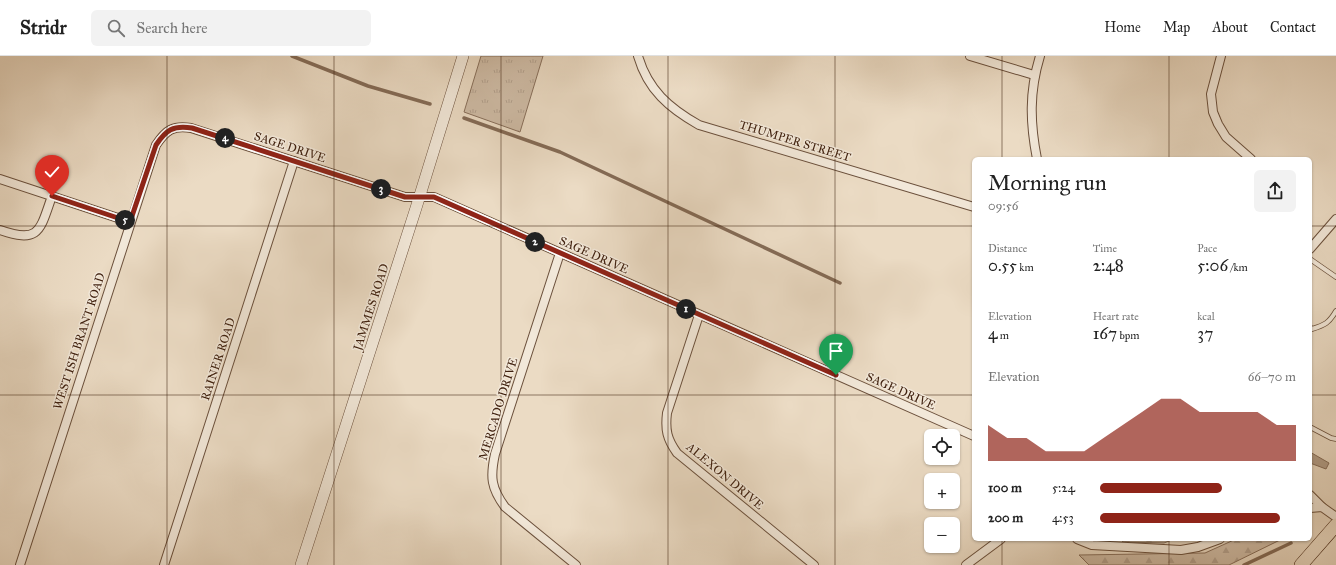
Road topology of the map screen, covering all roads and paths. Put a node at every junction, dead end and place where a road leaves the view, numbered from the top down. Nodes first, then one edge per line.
1 (463, 56) edge
2 (638, 56) edge
3 (970, 56) edge
4 (1040, 56) edge
5 (1221, 56) edge
6 (1034, 75) junction
7 (170, 129) joint
8 (1037, 157) edge
9 (1249, 157) edge
10 (294, 161) junction
11 (0, 179) edge
12 (52, 196) junction
13 (420, 197) junction
14 (972, 206) edge
15 (1336, 219) edge
16 (130, 222) junction
17 (0, 230) edge
18 (1312, 247) edge
19 (560, 253) junction
20 (1312, 259) edge
21 (1336, 276) edge
22 (1336, 311) edge
23 (699, 315) junction
24 (1312, 329) edge
25 (1312, 428) edge
26 (972, 435) edge
27 (1336, 439) edge
28 (1312, 497) edge
29 (1322, 507) junction
30 (1312, 508) edge
31 (1336, 517) edge
32 (1336, 525) edge
33 (998, 541) edge
34 (1082, 541) edge
35 (1214, 541) edge
36 (20, 565) edge
37 (164, 565) edge
38 (301, 565) edge
39 (576, 565) edge
40 (814, 565) edge
41 (966, 565) edge
42 (1302, 565) edge

1 - 13 street, JAMMES ROAD
2 - 14 street, THUMPER STREET
3 - 6 street
4 - 6 street
5 - 9 street
6 - 8 street
7 - 10 street, SAGE DRIVE
7 - 16 street, WEST ISH BRANT ROAD
10 - 13 street, SAGE DRIVE
10 - 37 street, RAINER ROAD
11 - 12 street
12 - 16 street
12 - 17 street
13 - 19 street, SAGE DRIVE
13 - 38 street, JAMMES ROAD
15 - 18 street
16 - 36 street, WEST ISH BRANT ROAD
19 - 23 street, SAGE DRIVE
19 - 39 street, MERCADO DRIVE
20 - 21 lane
22 - 24 lane
23 - 26 street, SAGE DRIVE
23 - 40 street, ALEXON DRIVE
25 - 27 lane
28 - 29 street
29 - 30 street
29 - 31 street
32 - 42 main road
33 - 41 street
34 - 35 street

